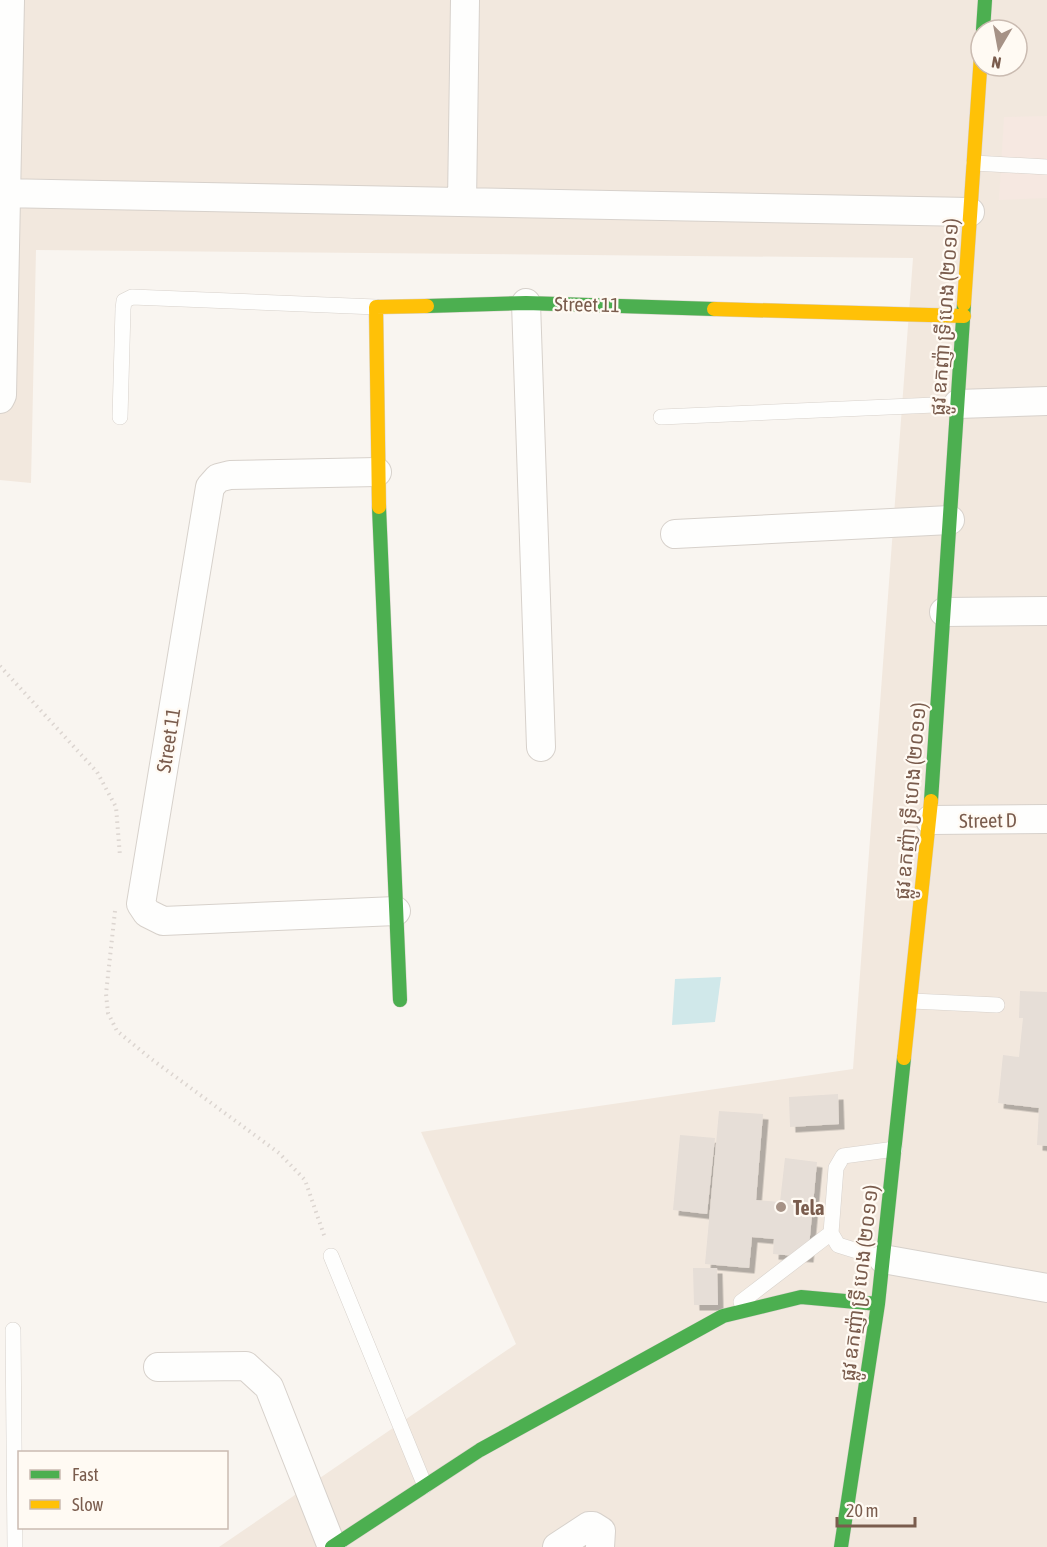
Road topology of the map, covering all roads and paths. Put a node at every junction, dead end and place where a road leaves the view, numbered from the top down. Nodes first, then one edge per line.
1 (10, 0) edge
2 (465, 0) edge
3 (985, 0) edge
4 (984, 18) edge
5 (980, 78) edge
6 (974, 163) junction
7 (1047, 167) edge
8 (3, 193) edge
9 (462, 202) junction
10 (970, 212) junction
11 (526, 303) junction
12 (376, 307) junction
13 (964, 316) junction
14 (0, 399) edge
15 (1047, 401) edge
16 (958, 404) junction
17 (120, 417) dead end
18 (661, 417) dead end
19 (377, 472) junction
20 (950, 520) junction
21 (675, 534) dead end
22 (1047, 611) edge
23 (944, 612) junction
24 (0, 666) edge
25 (541, 747) dead end
26 (1047, 819) edge
27 (930, 820) junction
28 (120, 860) dead end
29 (115, 904) dead end
30 (396, 911) junction
31 (400, 1000) dead end
32 (912, 1001) junction
33 (997, 1005) dead end
34 (896, 1149) junction
35 (831, 1233) junction
36 (331, 1256) joint
37 (883, 1258) junction
38 (1047, 1288) edge
39 (878, 1304) junction
40 (723, 1316) junction
41 (13, 1330) dead end
42 (158, 1366) dead end
43 (425, 1486) junction
44 (15, 1547) edge
45 (332, 1547) edge
46 (558, 1547) edge
47 (600, 1547) edge
48 (841, 1547) edge

1 - 8 street
2 - 9 street
3 - 4 street
5 - 6 street, ផ្លូវ ឧកញ៉ា ទ្រី ហេង (២០១១)
6 - 7 lane
6 - 10 street, ផ្លូវ ឧកញ៉ា ទ្រី ហេង (២០១១)
8 - 9 street
8 - 14 street
9 - 10 street
10 - 13 street, ផ្លូវ ឧកញ៉ា ទ្រី ហេង (២០១១)
11 - 12 street, Street 11
11 - 13 street, Street 11
11 - 25 street
12 - 17 lane
12 - 19 street
13 - 16 street, ផ្លូវ ឧកញ៉ា ទ្រី ហេង (២០១១)
15 - 16 street
16 - 18 lane
16 - 20 street, ផ្លូវ ឧកញ៉ា ទ្រី ហេង (២០១១)
19 - 30 street
19 - 30 street, Street 11
20 - 21 street
20 - 23 street, ផ្លូវ ឧកញ៉ា ទ្រី ហេង (២០១១)
22 - 23 street
23 - 27 street, ផ្លូវ ឧកញ៉ា ទ្រី ហេង (២០១១)
24 - 28 path
26 - 27 street, Street D
27 - 32 street, ផ្លូវ ឧកញ៉ា ទ្រី ហេង (២០១១)
29 - 36 path
30 - 31 street
32 - 33 lane
32 - 34 street, ផ្លូវ ឧកញ៉ា ទ្រី ហេង (២០១១)
34 - 35 lane
34 - 37 street, ផ្លូវ ឧកញ៉ា ទ្រី ហេង (២០១១)
35 - 37 lane
35 - 40 lane
36 - 43 lane
37 - 38 street
37 - 39 street, ផ្លូវ ឧកញ៉ា ទ្រី ហេង (២០១១)
39 - 40 street
39 - 48 street, ផ្លូវ ឧកញ៉ា ទ្រី ហេង (២០១១)
40 - 43 street
41 - 44 lane
42 - 45 street
43 - 45 street
46 - 47 street

